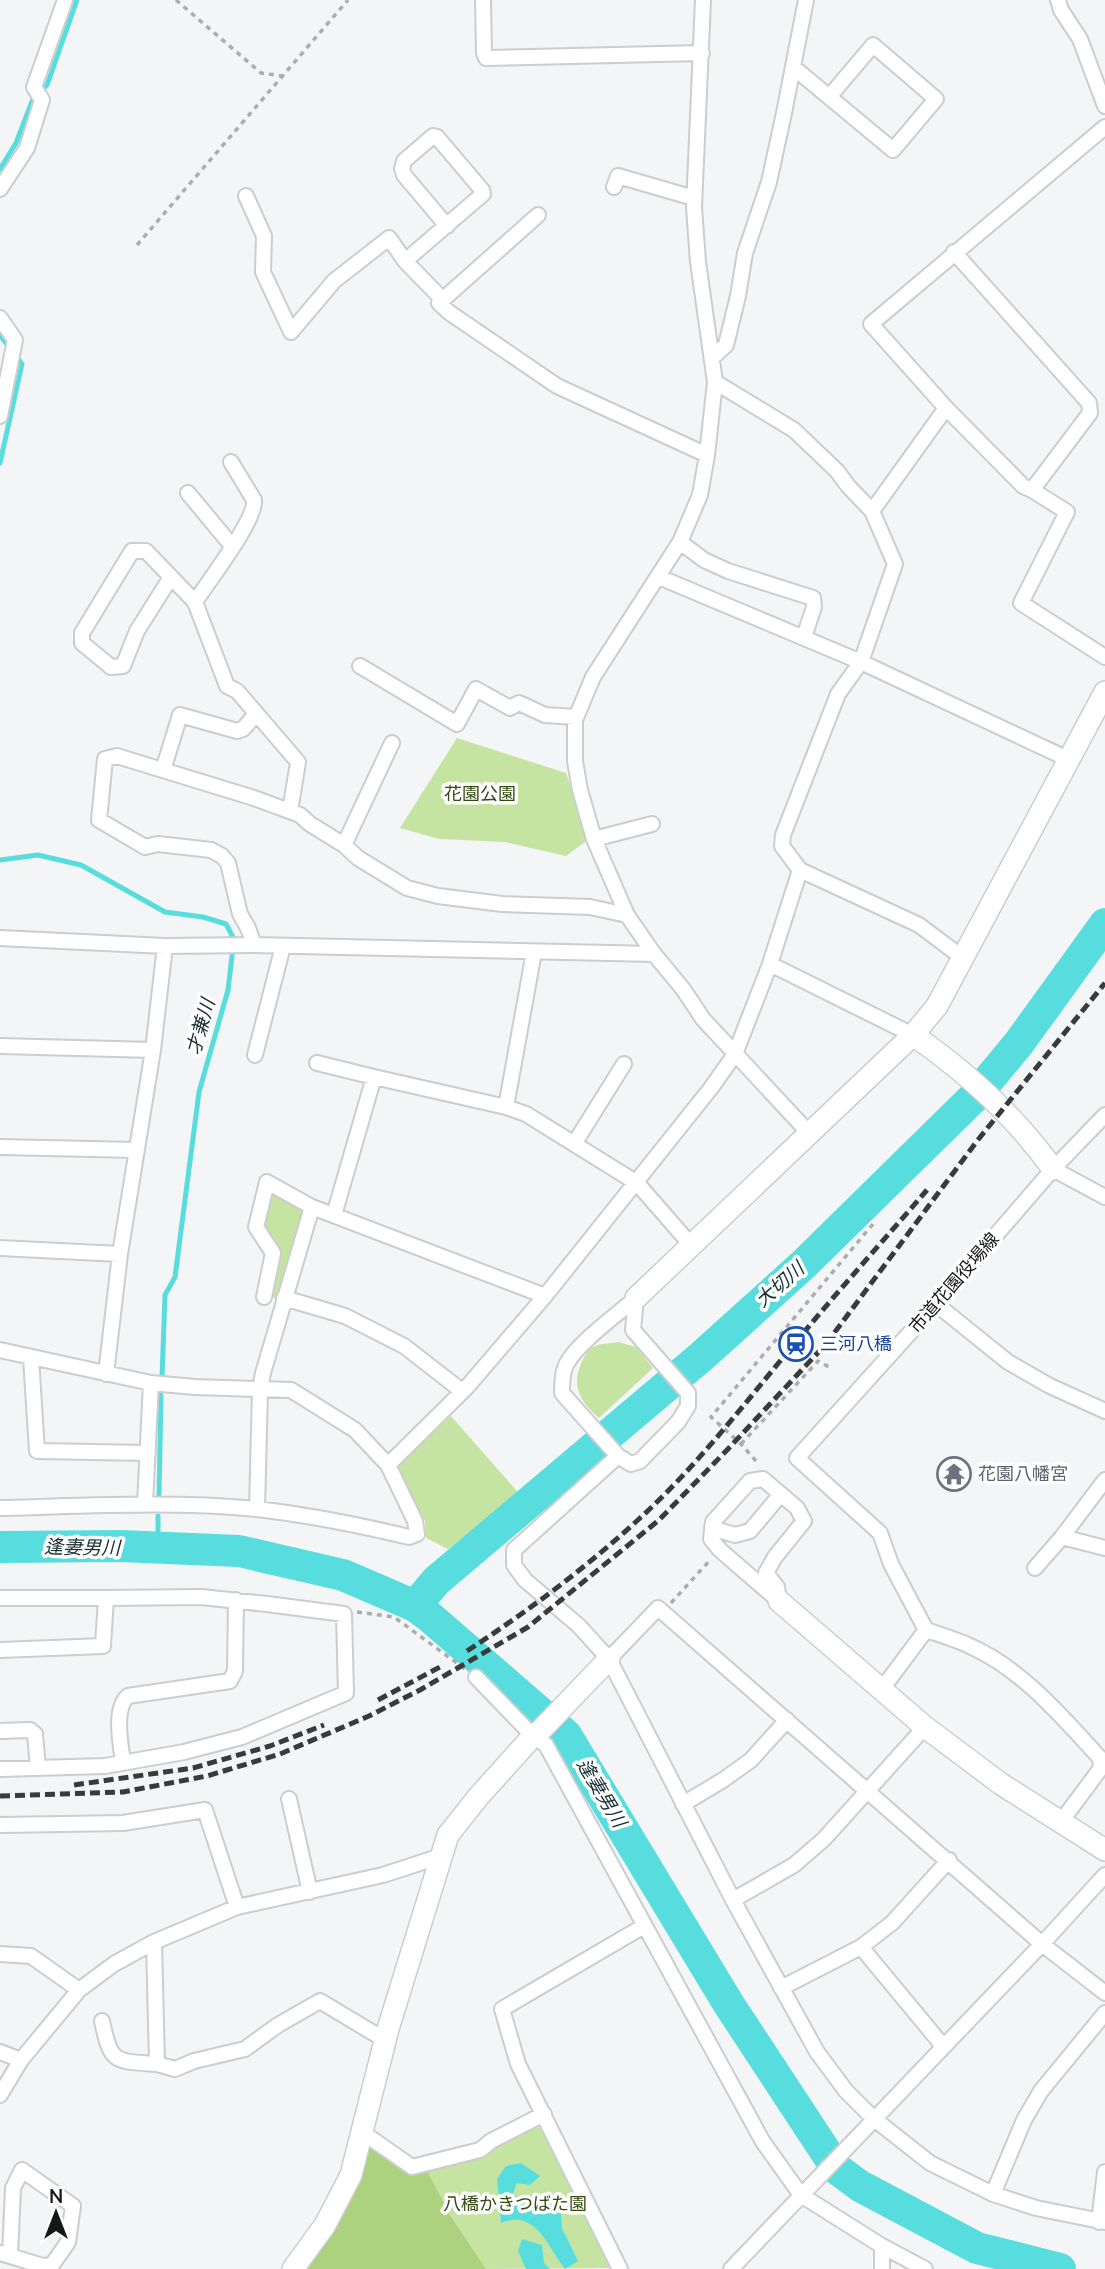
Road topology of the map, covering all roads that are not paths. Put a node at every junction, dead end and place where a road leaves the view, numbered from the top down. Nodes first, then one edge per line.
1 (65, 0) edge
2 (483, 0) edge
3 (703, 0) edge
4 (806, 0) edge
5 (1058, 0) edge
6 (702, 52) junction
7 (793, 67) junction
8 (829, 97) junction
9 (1105, 106) edge
10 (1105, 127) edge
11 (614, 187) dead end
12 (0, 189) edge
13 (246, 196) dead end
14 (694, 198) junction
15 (538, 215) dead end
16 (447, 226) junction
17 (954, 252) junction
18 (405, 261) junction
19 (443, 300) junction
20 (0, 318) edge
21 (712, 358) junction
22 (715, 382) junction
23 (946, 408) junction
24 (0, 416) edge
25 (706, 454) junction
26 (231, 462) dead end
27 (1032, 490) junction
28 (188, 493) dead end
29 (872, 510) junction
30 (680, 542) junction
31 (232, 546) junction
32 (171, 577) junction
33 (659, 577) junction
34 (195, 602) junction
35 (804, 637) junction
36 (1105, 657) edge
37 (861, 662) junction
38 (360, 666) dead end
39 (1105, 692) edge
40 (256, 714) junction
41 (576, 717) junction
42 (391, 743) dead end
43 (1070, 760) junction
44 (163, 770) junction
45 (290, 811) junction
46 (652, 824) dead end
47 (594, 839) junction
48 (344, 845) junction
49 (800, 870) junction
50 (627, 915) junction
51 (0, 938) edge
52 (240, 945) junction
53 (165, 946) junction
54 (283, 946) junction
55 (534, 952) junction
56 (654, 954) junction
57 (963, 958) junction
58 (770, 964) junction
59 (913, 1035) junction
60 (0, 1046) edge
61 (153, 1050) junction
62 (735, 1054) junction
63 (254, 1055) dead end
64 (317, 1063) dead end
65 (624, 1064) dead end
66 (374, 1077) junction
67 (506, 1107) junction
68 (1105, 1115) edge
69 (809, 1133) junction
70 (574, 1144) junction
71 (0, 1147) edge
72 (136, 1150) junction
73 (1053, 1169) junction
74 (636, 1183) junction
75 (1105, 1197) edge
76 (312, 1207) junction
77 (334, 1215) junction
78 (691, 1245) junction
79 (0, 1248) edge
80 (120, 1254) junction
81 (545, 1296) junction
82 (264, 1297) dead end
83 (284, 1298) junction
84 (636, 1298) junction
85 (936, 1304) junction
86 (600, 1330) junction
87 (633, 1330) junction
88 (0, 1350) edge
89 (31, 1358) junction
90 (106, 1374) junction
91 (151, 1382) junction
92 (260, 1389) junction
93 (462, 1391) junction
94 (1105, 1411) edge
95 (148, 1453) junction
96 (618, 1455) junction
97 (388, 1465) junction
98 (1105, 1480) edge
99 (781, 1494) junction
100 (145, 1504) junction
101 (0, 1508) edge
102 (257, 1510) junction
103 (712, 1528) junction
104 (1062, 1538) junction
105 (1105, 1548) edge
106 (1035, 1568) dead end
107 (746, 1572) junction
108 (766, 1573) junction
109 (0, 1598) edge
110 (106, 1598) junction
111 (236, 1600) junction
112 (779, 1601) junction
113 (926, 1630) junction
114 (0, 1650) edge
115 (609, 1659) junction
116 (476, 1677) road end
117 (881, 1689) junction
118 (787, 1720) junction
119 (925, 1727) junction
120 (0, 1731) edge
121 (537, 1733) junction
122 (122, 1763) junction
123 (38, 1768) junction
124 (0, 1769) edge
125 (868, 1790) junction
126 (289, 1800) dead end
127 (683, 1804) junction
128 (1060, 1823) junction
129 (0, 1825) edge
130 (1105, 1850) edge
131 (441, 1856) junction
132 (949, 1860) junction
133 (1105, 1875) edge
134 (310, 1892) junction
135 (733, 1900) junction
136 (237, 1907) junction
137 (644, 1926) junction
138 (154, 1942) junction
139 (1042, 1944) junction
140 (861, 1947) junction
141 (0, 1954) edge
142 (781, 1988) junction
143 (79, 1990) junction
144 (1105, 1993) edge
145 (1105, 2012) edge
146 (102, 2021) dead end
147 (385, 2040) junction
148 (943, 2046) junction
149 (0, 2052) edge
150 (21, 2060) junction
151 (157, 2064) junction
152 (0, 2095) edge
153 (544, 2114) junction
154 (873, 2118) junction
155 (362, 2133) junction
156 (1105, 2172) edge
157 (804, 2191) junction
158 (993, 2194) junction
159 (1102, 2222) edge
160 (882, 2246) junction
161 (5, 2254) edge
162 (293, 2269) edge
163 (620, 2269) edge
164 (731, 2269) edge
165 (882, 2269) edge
166 (925, 2269) edge

1 - 12 street
2 - 6 street
3 - 6 street
4 - 7 street
5 - 9 street
6 - 14 street
7 - 8 street
7 - 21 street
8 - 8 street
10 - 17 street
11 - 14 street
13 - 18 street
14 - 21 street
15 - 19 street
16 - 16 street
16 - 18 street
17 - 23 street
17 - 27 street
18 - 19 street
19 - 25 street
20 - 24 street
21 - 22 street
22 - 25 street
22 - 29 street
23 - 27 street
23 - 29 street
25 - 30 street
26 - 31 street
27 - 36 street
28 - 31 street
29 - 37 street
30 - 33 street
30 - 35 street
31 - 34 street
32 - 32 street
32 - 34 street
33 - 35 street
33 - 41 street
34 - 40 street
35 - 37 street
37 - 43 street
37 - 49 street
38 - 41 street
39 - 43 street
40 - 44 street
40 - 45 street
41 - 47 street
42 - 48 street
43 - 57 street
44 - 45 street
44 - 52 street
45 - 48 street
46 - 47 street
47 - 50 street
48 - 50 street
49 - 57 street
49 - 58 street
50 - 56 street
51 - 53 street
52 - 53 street
52 - 54 street
53 - 61 street
54 - 55 street
54 - 63 street
55 - 56 street
55 - 67 street
56 - 62 street
57 - 59 street
58 - 59 street
58 - 62 street
59 - 69 street
59 - 73 street
60 - 61 street
61 - 72 street
62 - 69 street
62 - 74 street
64 - 66 street
65 - 70 street
66 - 67 street
66 - 77 street
67 - 70 street
68 - 73 street, 市道花園役場線
69 - 78 street
70 - 74 street
71 - 72 street
72 - 80 street
73 - 75 street
73 - 85 street, 市道花園役場線
74 - 78 street
74 - 81 street
76 - 77 street
76 - 82 street
76 - 83 street
77 - 81 street
78 - 84 street
79 - 80 street
80 - 90 street
81 - 93 street
83 - 92 street
83 - 93 street
84 - 86 street
84 - 87 street
85 - 94 street
85 - 113 street, 市道花園役場線
86 - 87 street
86 - 96 street
87 - 96 street
88 - 89 street
89 - 90 street
89 - 95 street
90 - 91 street
91 - 92 street
91 - 95 street
92 - 97 street
92 - 102 street
93 - 97 street
95 - 100 street
96 - 115 street
97 - 102 street
98 - 104 street
99 - 103 street
99 - 103 street
99 - 108 street
100 - 101 street
100 - 102 street
103 - 107 street
104 - 105 street
104 - 106 street
107 - 108 street
107 - 112 street
108 - 112 street
109 - 110 street
110 - 111 street
110 - 114 street
111 - 122 street
111 - 122 street
112 - 117 street
113 - 117 street
113 - 128 street
115 - 118 street
115 - 121 street
115 - 127 street
116 - 121 street
117 - 119 street
118 - 125 street
118 - 127 street
119 - 125 street
119 - 128 street
120 - 123 street
121 - 131 street
121 - 137 street
122 - 123 street
123 - 124 street
125 - 132 street
125 - 135 street
126 - 134 street
127 - 135 street
128 - 130 street
129 - 136 street
131 - 134 street
131 - 147 street
132 - 139 street
132 - 140 street
133 - 139 street
134 - 136 street
135 - 142 street
136 - 138 street
137 - 153 street
137 - 157 street
138 - 143 street
138 - 151 street
139 - 144 street
139 - 148 street
140 - 142 street
140 - 148 street
141 - 143 street
142 - 154 street
143 - 150 street
145 - 158 street
146 - 151 street
147 - 151 street
147 - 155 street
148 - 154 street
149 - 150 street
150 - 152 street
153 - 155 street
153 - 163 street
154 - 157 street
154 - 158 street
155 - 162 street
156 - 159 street
157 - 160 street
157 - 164 street
158 - 159 street
160 - 165 street
160 - 166 street
161 - 161 street

